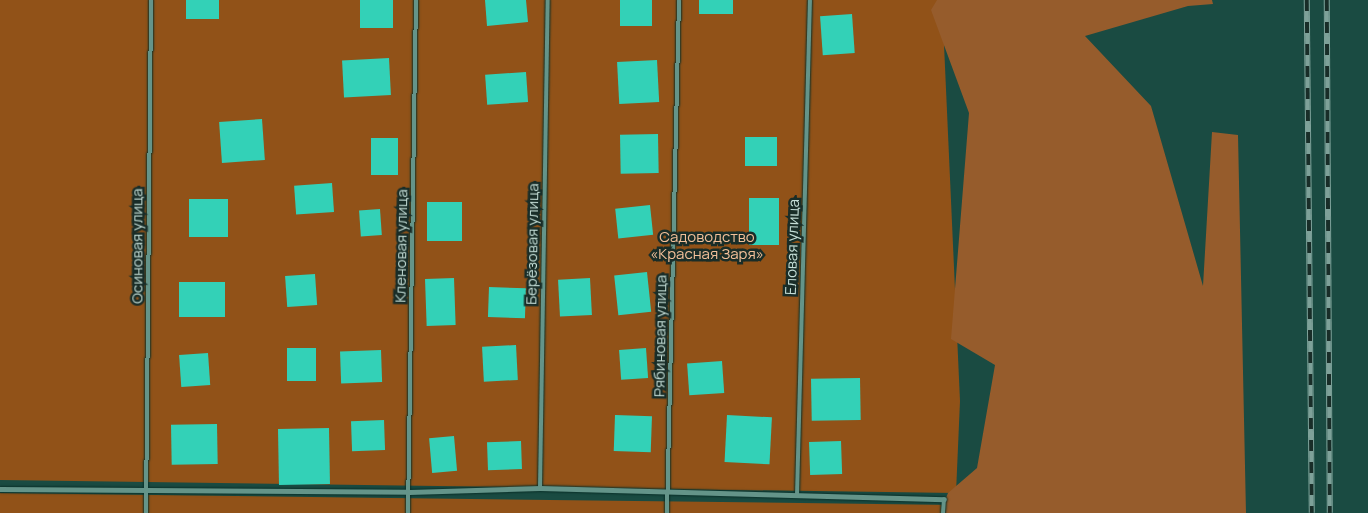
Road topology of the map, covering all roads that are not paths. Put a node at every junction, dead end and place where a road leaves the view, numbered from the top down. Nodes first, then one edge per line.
1 (151, 0) edge
2 (416, 0) edge
3 (548, 0) edge
4 (679, 0) edge
5 (810, 0) edge
6 (540, 488) junction
7 (0, 489) edge
8 (147, 492) junction
9 (409, 492) junction
10 (668, 492) junction
11 (797, 495) junction
12 (944, 499) joint
13 (146, 513) edge
14 (408, 513) edge
15 (667, 513) edge
16 (943, 513) edge

1 - 8 lane, Осиновая улица
2 - 9 lane, Кленовая улица
3 - 6 lane, Берёзовая улица
4 - 10 lane, Рябиновая улица
5 - 11 lane, Еловая улица
6 - 9 street
6 - 10 street
7 - 8 street
8 - 9 street
8 - 13 lane, Осиновая улица
9 - 14 lane, Кленовая улица
10 - 11 street
10 - 15 lane, Рябиновая улица
11 - 12 street
12 - 16 lane

